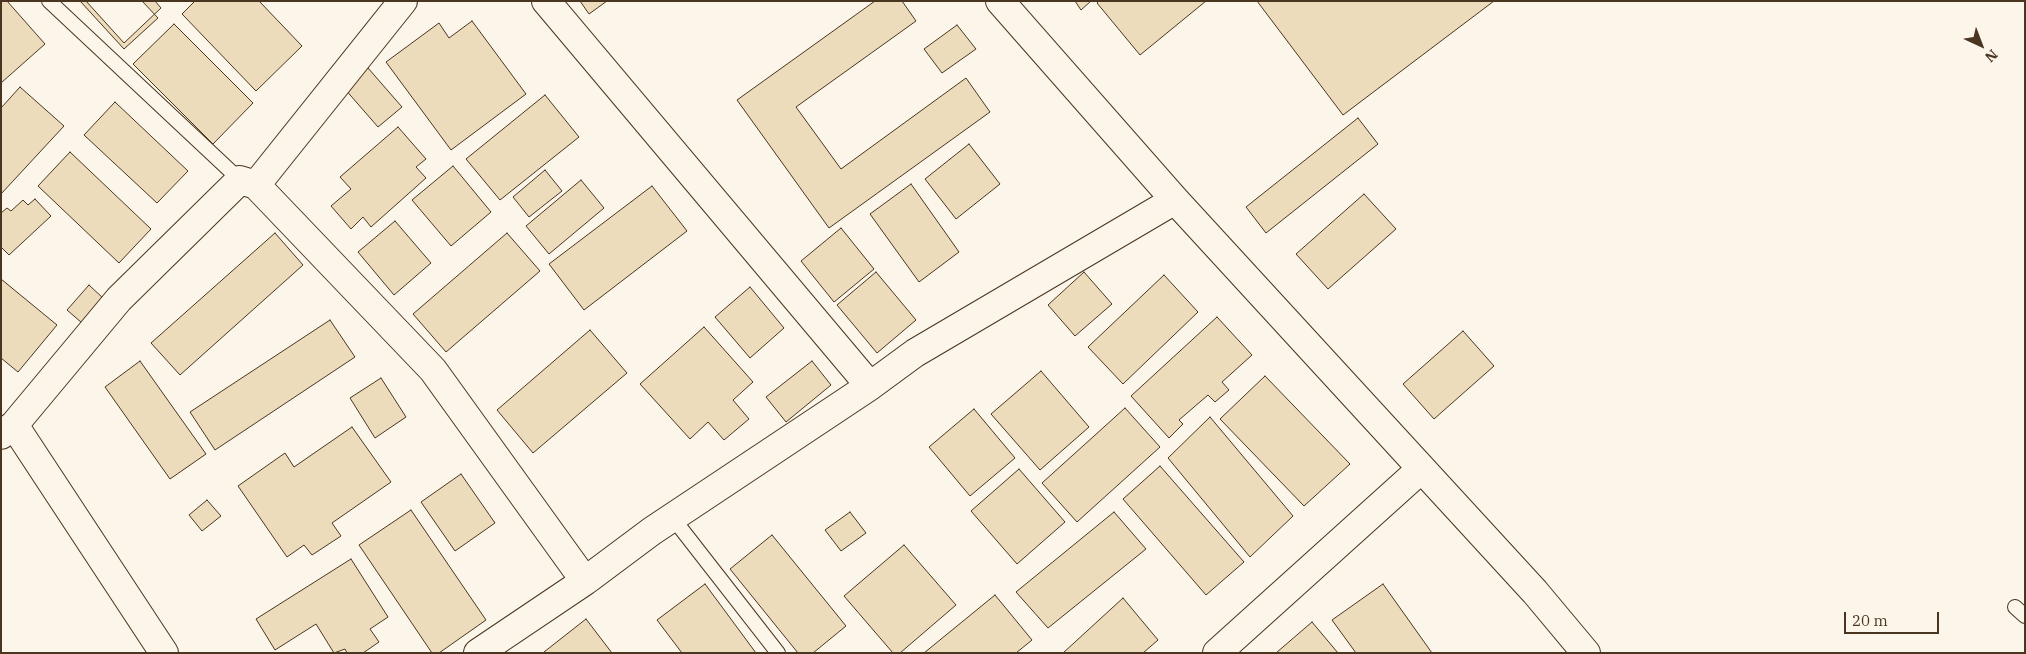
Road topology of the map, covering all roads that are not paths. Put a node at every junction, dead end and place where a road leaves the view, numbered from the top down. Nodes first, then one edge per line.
1 (49, 1) edge
2 (403, 1) edge
3 (546, 1) edge
4 (1000, 1) edge
5 (248, 182) junction
6 (1174, 200) junction
7 (870, 386) junction
8 (7, 430) edge
9 (1420, 470) junction
10 (672, 517) junction
11 (585, 581) junction
12 (164, 653) edge
13 (478, 653) edge
14 (778, 653) edge
15 (1217, 653) edge
16 (1586, 653) edge

1 - 5 lane
2 - 5 street
3 - 7 street
4 - 6 street
5 - 8 street
5 - 11 street
6 - 7 street
6 - 9 street
7 - 10 street
8 - 12 street
9 - 15 street
9 - 16 street
10 - 11 street
10 - 14 lane
11 - 13 street

